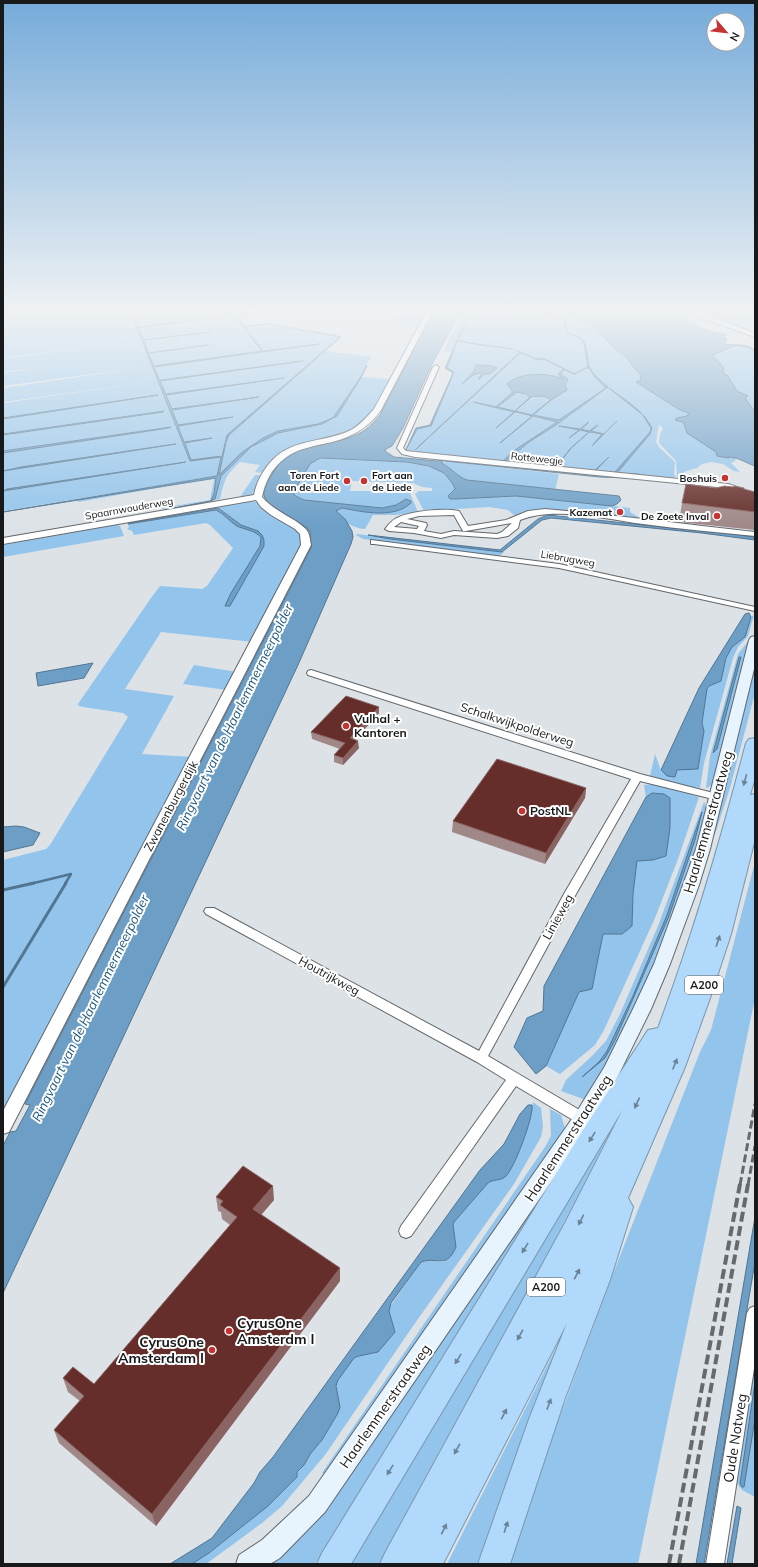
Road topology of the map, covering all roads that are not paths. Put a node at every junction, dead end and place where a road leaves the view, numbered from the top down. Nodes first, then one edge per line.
1 (392, 382) edge
2 (429, 382) edge
3 (258, 497) junction
4 (755, 507) edge
5 (402, 518) junction
6 (516, 520) junction
7 (466, 529) junction
8 (417, 532) junction
9 (454, 533) junction
10 (755, 534) edge
11 (3, 541) edge
12 (374, 542) dead end
13 (755, 609) edge
14 (755, 640) edge
15 (311, 673) dead end
16 (755, 743) edge
17 (637, 777) junction
18 (717, 797) junction
19 (755, 800) edge
20 (210, 911) dead end
21 (678, 1002) junction
22 (481, 1058) junction
23 (514, 1078) junction
24 (583, 1118) junction
25 (3, 1127) edge
26 (632, 1164) junction
27 (406, 1231) dead end
28 (755, 1313) edge
29 (248, 1564) edge
30 (333, 1564) edge
31 (396, 1564) edge
32 (426, 1564) edge
33 (494, 1564) edge
34 (714, 1564) edge

1 - 3 street
2 - 4 street, Rottewegje
3 - 11 street, Spaarnwouderweg
3 - 25 street, Zwanenburgerdijk
5 - 7 street
5 - 8 street
5 - 8 street
6 - 7 street
6 - 9 street
6 - 10 street
7 - 9 street
8 - 9 street
12 - 13 street, Liebrugweg
14 - 18 main road, Haarlemmerstraatweg
15 - 17 street, Schalkwijkpolderweg
16 -> 21 highway, A200
17 - 18 street, Schalkwijkpolderweg
17 - 22 street, Linieweg
18 - 24 main road, Haarlemmerstraatweg
26 -> 19 highway, A200
20 - 22 street, Houtrijkweg
21 -> 30 highway, A200
21 -> 31 highway, A200
22 - 23 street
23 - 24 street
23 - 27 street
24 - 29 main road, Haarlemmerstraatweg
32 -> 26 highway, A200
33 -> 26 highway, A200
28 - 34 street, Oude Notweg

